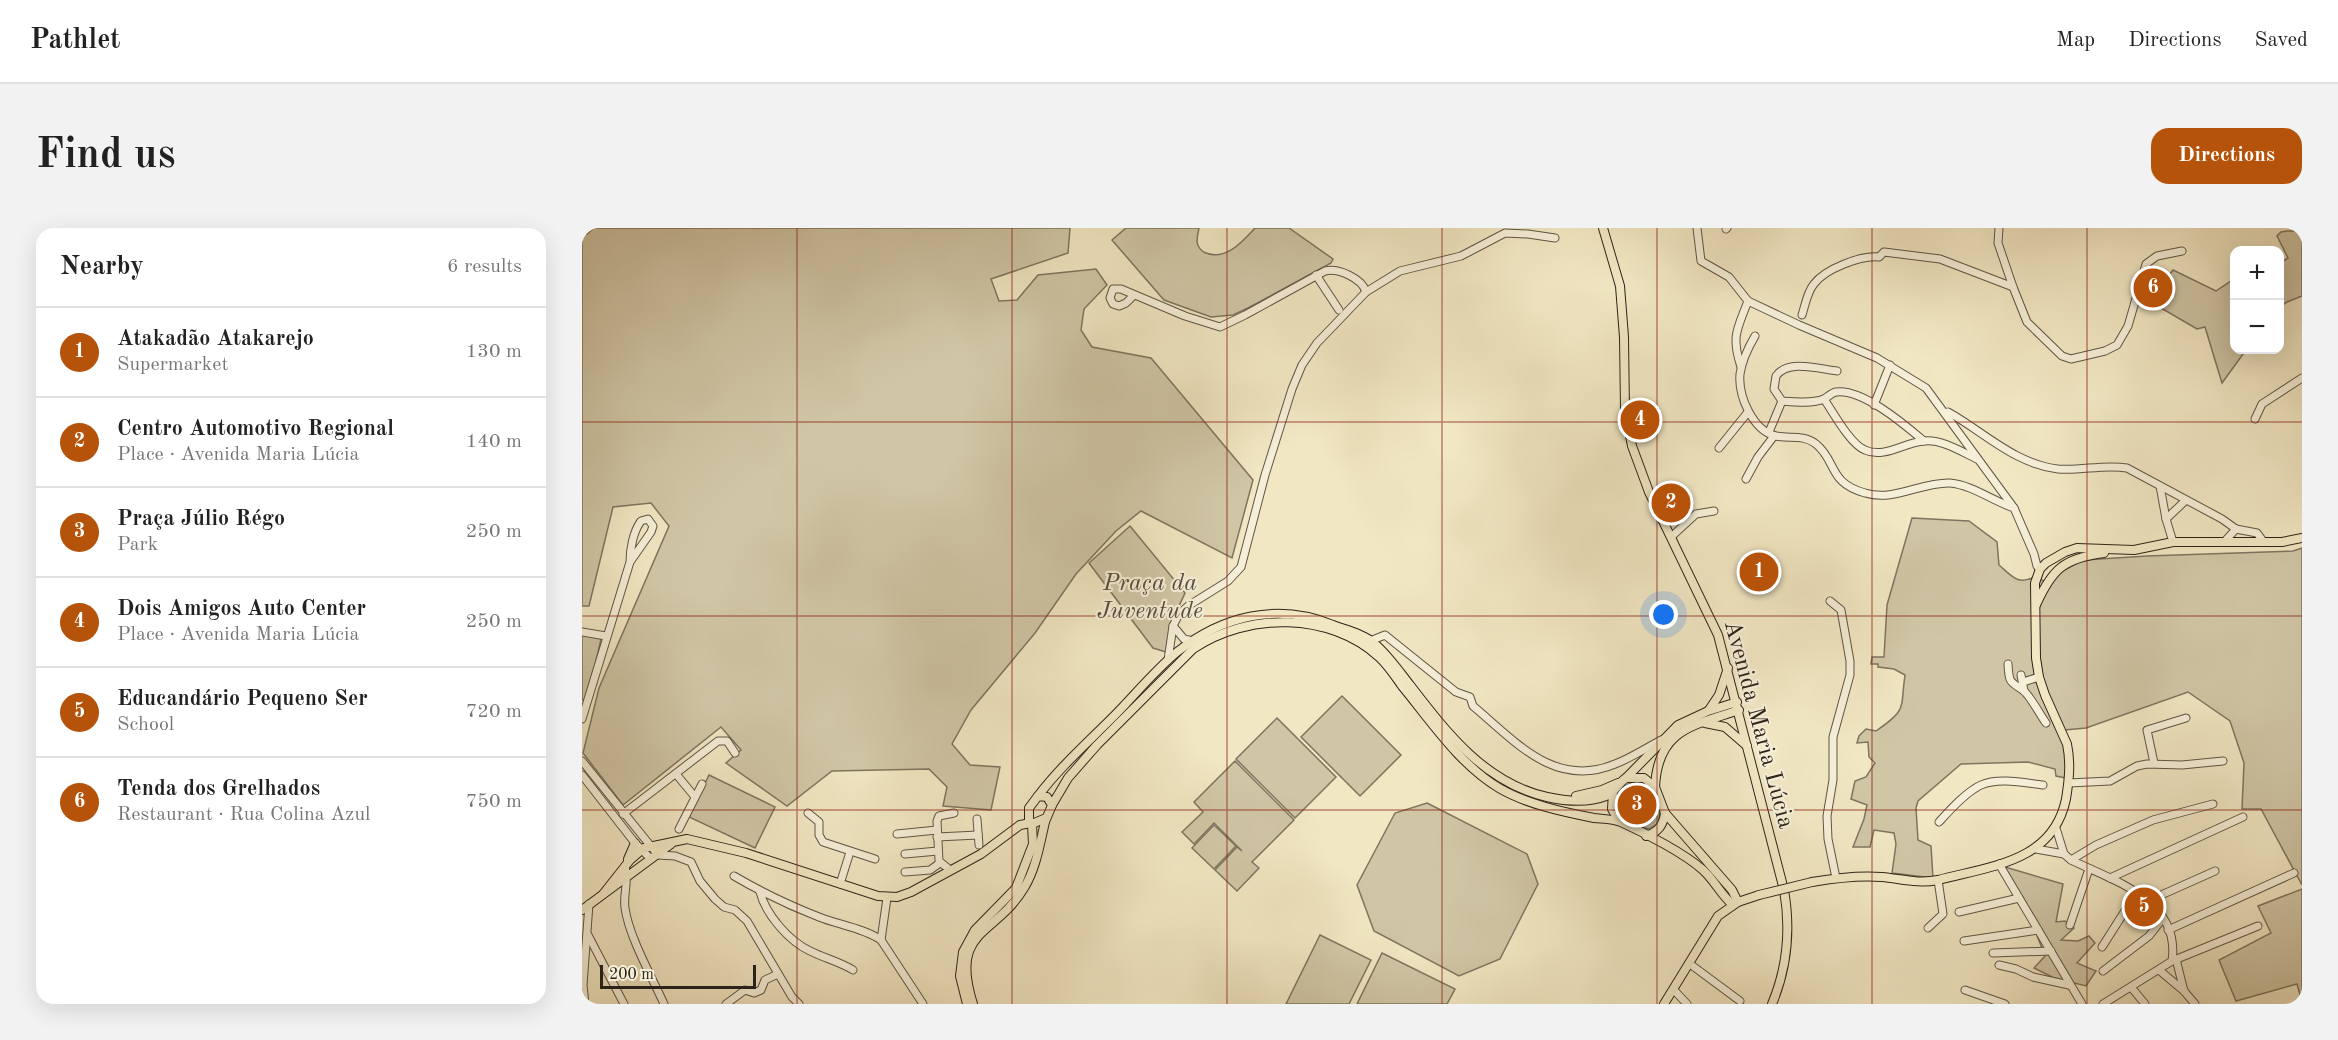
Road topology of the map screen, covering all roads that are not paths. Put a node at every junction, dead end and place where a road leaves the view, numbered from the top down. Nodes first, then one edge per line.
1 (1603, 228) edge
2 (1697, 228) edge
3 (1999, 228) edge
4 (1504, 231) edge
5 (1555, 238) dead end
6 (2182, 251) dead end
7 (1316, 275) junction
8 (2013, 287) junction
9 (1366, 292) junction
10 (1134, 295) dead end
11 (1748, 301) junction
12 (1339, 310) dead end
13 (1802, 315) dead end
14 (1755, 336) dead end
15 (1890, 365) junction
16 (1741, 367) junction
17 (1838, 371) dead end
18 (2302, 378) edge
19 (1824, 399) junction
20 (1782, 401) junction
21 (1874, 405) junction
22 (1944, 410) junction
23 (1748, 412) junction
24 (2255, 419) dead end
25 (1772, 434) junction
26 (1924, 441) junction
27 (1719, 448) dead end
28 (1978, 459) junction
29 (1746, 478) dead end
30 (2160, 486) junction
31 (2185, 501) junction
32 (2014, 508) junction
33 (1714, 511) dead end
34 (2166, 519) junction
35 (2236, 529) junction
36 (1671, 537) junction
37 (2302, 538) edge
38 (2225, 541) junction
39 (2263, 541) junction
40 (2173, 542) junction
41 (2125, 551) junction
42 (630, 562) junction
43 (2040, 569) junction
44 (1830, 601) dead end
45 (2035, 609) junction
46 (1173, 627) junction
47 (582, 632) edge
48 (606, 636) junction
49 (1193, 641) junction
50 (1372, 641) junction
51 (1168, 661) junction
52 (2008, 664) dead end
53 (1728, 668) junction
54 (2039, 676) junction
55 (2024, 691) junction
56 (1738, 706) junction
57 (1708, 711) junction
58 (2186, 718) dead end
59 (582, 719) edge
60 (1702, 722) junction
61 (2046, 723) dead end
62 (1663, 739) junction
63 (1749, 748) junction
64 (735, 753) dead end
65 (582, 761) edge
66 (2223, 761) dead end
67 (2154, 763) junction
68 (676, 774) junction
69 (582, 775) edge
70 (1623, 780) junction
71 (2069, 783) junction
72 (702, 784) dead end
73 (2043, 785) dead end
74 (1654, 787) junction
75 (1613, 792) junction
76 (1038, 796) junction
77 (696, 797) junction
78 (1555, 799) junction
79 (2213, 804) dead end
80 (1052, 805) junction
81 (1029, 808) junction
82 (618, 812) junction
83 (808, 813) dead end
84 (954, 813) dead end
85 (1665, 813) junction
86 (1046, 818) junction
87 (2243, 818) dead end
88 (977, 819) dead end
89 (1619, 821) junction
90 (1939, 822) dead end
91 (1032, 823) junction
92 (2056, 828) junction
93 (679, 829) dead end
94 (937, 833) junction
95 (897, 834) dead end
96 (978, 835) junction
97 (1005, 836) junction
98 (1646, 836) junction
99 (674, 842) junction
100 (639, 844) junction
101 (979, 845) dead end
102 (651, 846) junction
103 (2036, 849) junction
104 (938, 851) junction
105 (850, 852) junction
106 (904, 854) dead end
107 (2064, 854) junction
108 (654, 857) junction
109 (875, 859) dead end
110 (2071, 860) junction
111 (940, 864) junction
112 (1999, 864) junction
113 (625, 866) junction
114 (2089, 869) junction
115 (950, 870) junction
116 (2215, 871) dead end
117 (905, 872) dead end
118 (2294, 873) dead end
119 (734, 876) dead end
120 (628, 877) junction
121 (1836, 878) junction
122 (2110, 878) junction
123 (1938, 880) junction
124 (840, 884) junction
125 (1732, 890) junction
126 (760, 892) junction
127 (2137, 892) junction
128 (604, 893) junction
129 (1721, 893) junction
130 (1755, 896) junction
131 (887, 898) junction
132 (2019, 898) junction
133 (2150, 900) junction
134 (1735, 903) junction
135 (585, 907) edge
136 (1959, 912) dead end
137 (1718, 916) junction
138 (2163, 918) junction
139 (2070, 925) dead end
140 (2258, 926) dead end
141 (1928, 928) dead end
142 (2038, 930) junction
143 (2168, 930) junction
144 (588, 935) junction
145 (881, 940) junction
146 (1964, 941) dead end
147 (2102, 947) dead end
148 (2050, 951) junction
149 (1993, 953) dead end
150 (2174, 960) junction
151 (1690, 964) junction
152 (1999, 965) dead end
153 (853, 970) dead end
154 (2159, 970) junction
155 (2103, 971) dead end
156 (778, 974) junction
157 (2069, 986) junction
158 (2131, 987) junction
159 (1674, 990) junction
160 (1965, 990) dead end
161 (2184, 991) junction
162 (1740, 1001) dead end
163 (585, 1004) edge
164 (624, 1004) edge
165 (664, 1004) edge
166 (726, 1004) edge
167 (799, 1004) edge
168 (923, 1004) edge
169 (967, 1004) edge
170 (973, 1004) edge
171 (1664, 1004) edge
172 (1687, 1004) edge
173 (1772, 1004) edge
174 (2005, 1004) edge
175 (2082, 1004) edge
176 (2103, 1004) edge
177 (2145, 1004) edge
178 (2194, 1004) edge

1 - 36 main road, Avenida Maria Lúcia
2 - 11 street
3 - 8 street
4 - 5 street
4 - 9 street
6 - 8 street
7 - 9 street
7 - 10 street
7 - 12 street
8 - 13 street
9 - 46 street
11 - 15 street
11 - 16 street
14 - 16 street
15 - 21 street
15 - 22 street
16 - 23 street
17 - 20 street
18 - 24 street
19 - 20 street
19 - 21 street
19 - 26 street
20 - 25 street
21 - 26 street
22 - 28 street
22 - 30 street
23 - 25 street
23 - 27 street
25 - 29 street
25 - 32 street
26 - 28 street
28 - 32 street
30 - 31 street
30 - 34 street
31 - 34 street
31 - 35 street
32 - 43 street
33 - 36 street
34 - 40 street
35 - 38 street
35 - 39 street
36 - 53 main road, Avenida Maria Lúcia
37 - 39 main road
38 - 39 main road
38 - 40 main road
40 - 41 main road
41 - 43 main road
41 - 45 main road
42 - 42 street
42 - 48 street
43 - 45 main road
44 - 121 street
45 - 54 main road
46 - 49 street
46 - 51 street
47 - 48 street
48 - 59 street
49 - 50 main road
49 - 51 main road
50 - 62 street
50 - 78 main road
51 - 76 main road
52 - 55 street
53 - 56 main road, Avenida Maria Lúcia
53 - 57 main road
54 - 55 street
54 - 71 main road
55 - 61 street
56 - 57 main road
56 - 60 main road
56 - 63 main road, Avenida Maria Lúcia
57 - 62 main road
58 - 67 street
60 - 63 main road
60 - 74 main road
62 - 70 main road
63 - 173 main road, Avenida Maria Lúcia
64 - 68 street
65 - 82 street
66 - 67 street
67 - 71 street
68 - 77 street
68 - 82 street
69 - 82 street
70 - 74 main road
70 - 75 main road
70 - 78 main road
71 - 92 main road
72 - 77 street
73 - 90 street
74 - 85 main road
75 - 78 main road
75 - 89 main road
76 - 80 main road
76 - 81 main road
77 - 93 street
79 - 110 street
80 - 86 main road
80 - 89 main road
81 - 91 main road
81 - 97 main road
82 - 100 street
83 - 105 street
84 - 94 street
85 - 98 main road
85 - 125 main road
86 - 91 main road
86 - 170 main road
87 - 122 street
88 - 96 street
89 - 98 main road
91 - 97 main road
91 - 169 main road
92 - 103 main road
92 - 107 street
94 - 95 street
94 - 96 street
94 - 104 street
96 - 101 street
97 - 115 main road
98 - 129 main road
99 - 102 main road
99 - 108 main road
99 - 124 main road
100 - 102 main road
100 - 108 street
100 - 113 main road
102 - 108 street
103 - 107 street
103 - 112 main road
104 - 106 street
104 - 111 street
105 - 109 street
105 - 124 street
107 - 110 street
108 - 120 main road
108 - 156 street
110 - 114 street
111 - 115 street
111 - 117 street
112 - 123 main road
112 - 132 street
113 - 120 street
113 - 128 main road
114 - 122 street
114 - 139 street
115 - 131 main road
116 - 133 street
118 - 143 street
119 - 126 street
120 - 128 main road
120 - 165 street
121 - 123 main road
121 - 130 main road, bridge
122 - 127 street
123 - 141 street
124 - 131 main road
125 - 130 main road
125 - 134 main road
126 - 145 street
126 - 153 street
127 - 133 street
127 - 147 street
128 - 135 main road
129 - 134 main road
129 - 137 main road
130 - 134 main road
131 - 145 street
132 - 136 street
132 - 142 street
133 - 138 street
134 - 137 main road
135 - 144 street
137 - 151 main road
138 - 143 street
138 - 155 street
140 - 150 street
142 - 146 street
142 - 148 street
143 - 150 street
144 - 163 street
144 - 164 street
145 - 168 street
148 - 149 street
148 - 157 street
150 - 154 street
150 - 161 street
151 - 159 main road
151 - 162 street
152 - 157 street
154 - 158 street
154 - 161 street
156 - 166 street
156 - 167 street
157 - 175 street
158 - 176 street
158 - 177 street
159 - 171 main road
159 - 172 street
160 - 174 street
161 - 178 street

